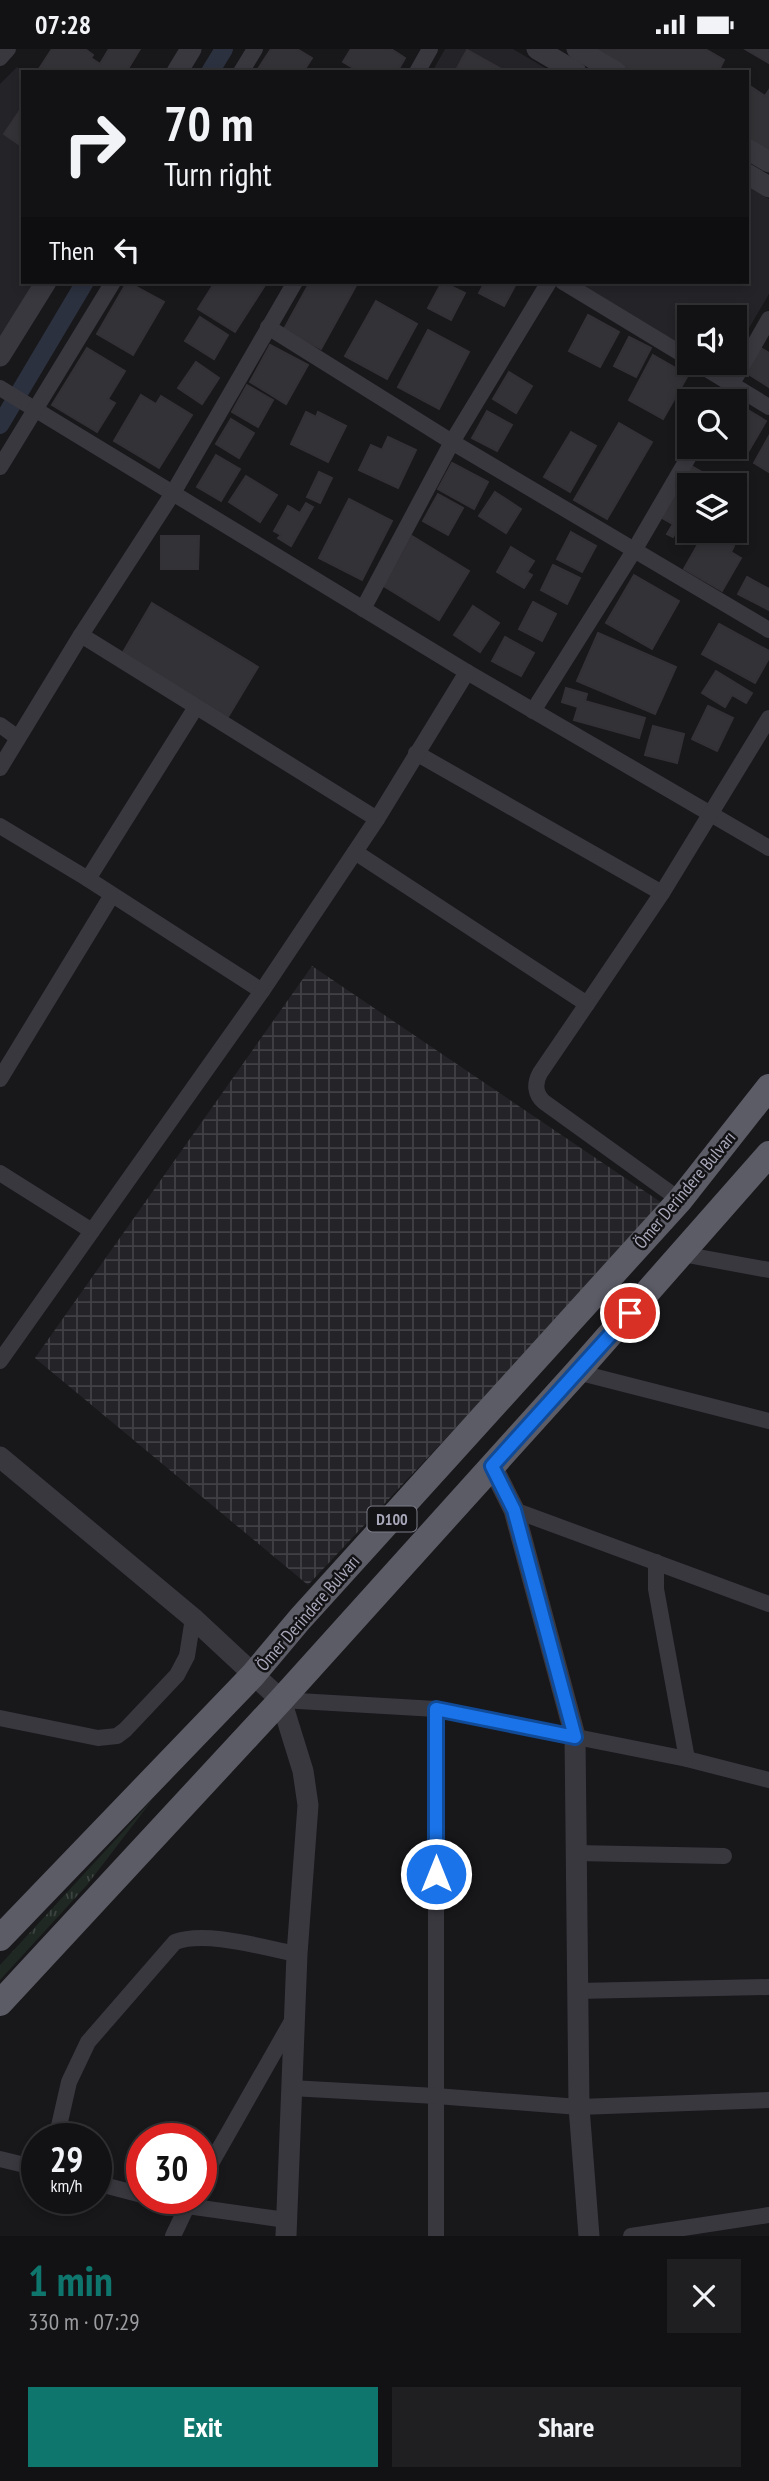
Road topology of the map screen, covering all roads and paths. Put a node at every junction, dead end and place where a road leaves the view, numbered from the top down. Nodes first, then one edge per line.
1 (8, 49) edge
2 (191, 49) edge
3 (255, 49) edge
4 (430, 49) edge
5 (537, 49) edge
6 (577, 49) edge
7 (0, 58) edge
8 (178, 70) edge
9 (242, 70) edge
10 (418, 70) edge
11 (573, 70) edge
12 (613, 70) edge
13 (749, 150) edge
14 (769, 162) edge
15 (45, 284) edge
16 (112, 284) edge
17 (294, 284) edge
18 (549, 284) edge
19 (566, 284) edge
20 (769, 319) edge
21 (268, 327) junction
22 (677, 351) edge
23 (0, 356) edge
24 (717, 375) edge
25 (732, 384) junction
26 (0, 388) edge
27 (729, 389) edge
28 (769, 407) edge
29 (35, 409) junction
30 (452, 442) junction
31 (687, 459) edge
32 (0, 467) edge
33 (173, 493) junction
34 (635, 549) junction
35 (363, 609) junction
36 (769, 630) edge
37 (81, 635) junction
38 (467, 672) junction
39 (196, 707) junction
40 (533, 711) junction
41 (769, 718) edge
42 (0, 725) edge
43 (18, 738) junction
44 (416, 753) junction
45 (0, 768) edge
46 (710, 815) junction
47 (377, 819) junction
48 (0, 826) edge
49 (769, 848) edge
50 (355, 852) junction
51 (88, 879) junction
52 (662, 893) junction
53 (112, 895) junction
54 (262, 991) junction
55 (587, 1004) junction
56 (0, 1079) edge
57 (769, 1087) edge
58 (764, 1167) edge
59 (0, 1173) edge
60 (680, 1200) junction
61 (92, 1231) junction
62 (682, 1254) junction
63 (769, 1270) edge
64 (0, 1361) edge
65 (577, 1372) junction
66 (769, 1421) edge
67 (0, 1457) edge
68 (492, 1466) junction
69 (514, 1510) junction
70 (656, 1562) junction
71 (769, 1604) edge
72 (193, 1618) junction
73 (253, 1675) junction
74 (281, 1700) junction
75 (436, 1709) junction
76 (0, 1718) edge
77 (575, 1737) junction
78 (687, 1759) junction
79 (769, 1780) edge
80 (576, 1853) junction
81 (724, 1856) dead end
82 (0, 1938) edge
83 (297, 1954) junction
84 (769, 1987) edge
85 (577, 1991) junction
86 (0, 2003) edge
87 (294, 2018) junction
88 (291, 2088) junction
89 (436, 2096) junction
90 (769, 2100) edge
91 (579, 2107) junction
92 (60, 2123) edge
93 (217, 2153) edge
94 (0, 2159) edge
95 (21, 2164) edge
96 (217, 2210) edge
97 (183, 2214) edge
98 (769, 2215) edge
99 (286, 2228) edge
100 (173, 2236) edge
101 (436, 2236) edge
102 (589, 2236) edge
103 (631, 2236) edge

1 - 7 street
2 - 8 street
3 - 9 street
4 - 10 street
5 - 11 street
6 - 12 street
13 - 14 street
15 - 23 street
16 - 29 street
17 - 21 street
18 - 30 street
19 - 22 street
20 - 25 street
21 - 30 street
21 - 33 street
24 - 25 street
25 - 27 street
25 - 28 street
26 - 29 street
29 - 32 street
29 - 33 street
30 - 34 street
30 - 35 street
31 - 34 street
33 - 35 street
33 - 37 street
34 - 36 street
34 - 40 street
35 - 38 street
37 - 39 street
37 - 43 street
38 - 40 street
38 - 44 street
39 - 47 street
39 - 51 street
40 - 46 street
41 - 46 street
42 - 43 street
43 - 45 street
44 - 47 street
44 - 52 street
46 - 49 street
46 - 52 street
47 - 50 street
48 - 51 street
50 - 54 street
50 - 55 street
51 - 53 street
52 - 55 street
53 - 54 street
53 - 56 street
54 - 61 street
55 - 60 street
57 - 60 highway, Ömer Derindere Bulvarı / D100
58 - 62 highway, D100
59 - 61 street
60 - 73 highway, Ömer Derindere Bulvarı / D100
61 - 64 street
62 - 63 street
62 - 65 highway, D100
65 - 66 street
65 - 68 highway, D100
67 - 72 street
68 - 69 street
68 - 74 highway, D100
69 - 70 street
69 - 77 street
70 - 71 street
70 - 78 street
72 - 73 street
72 - 76 street
73 - 74 street
73 - 82 highway, Ömer Derindere Bulvarı / D100
74 - 75 street
74 - 83 street
74 - 86 highway, D100
75 - 77 street
75 - 89 street
77 - 78 street
77 - 80 street
78 - 79 street
80 - 81 street
80 - 85 street
83 - 87 street
83 - 92 street
84 - 85 street
85 - 91 street
87 - 88 street
87 - 93 street
88 - 89 street
88 - 99 street
89 - 91 street
89 - 101 street
90 - 91 street
91 - 102 street
94 - 95 street
96 - 99 street
97 - 100 street
98 - 103 street

